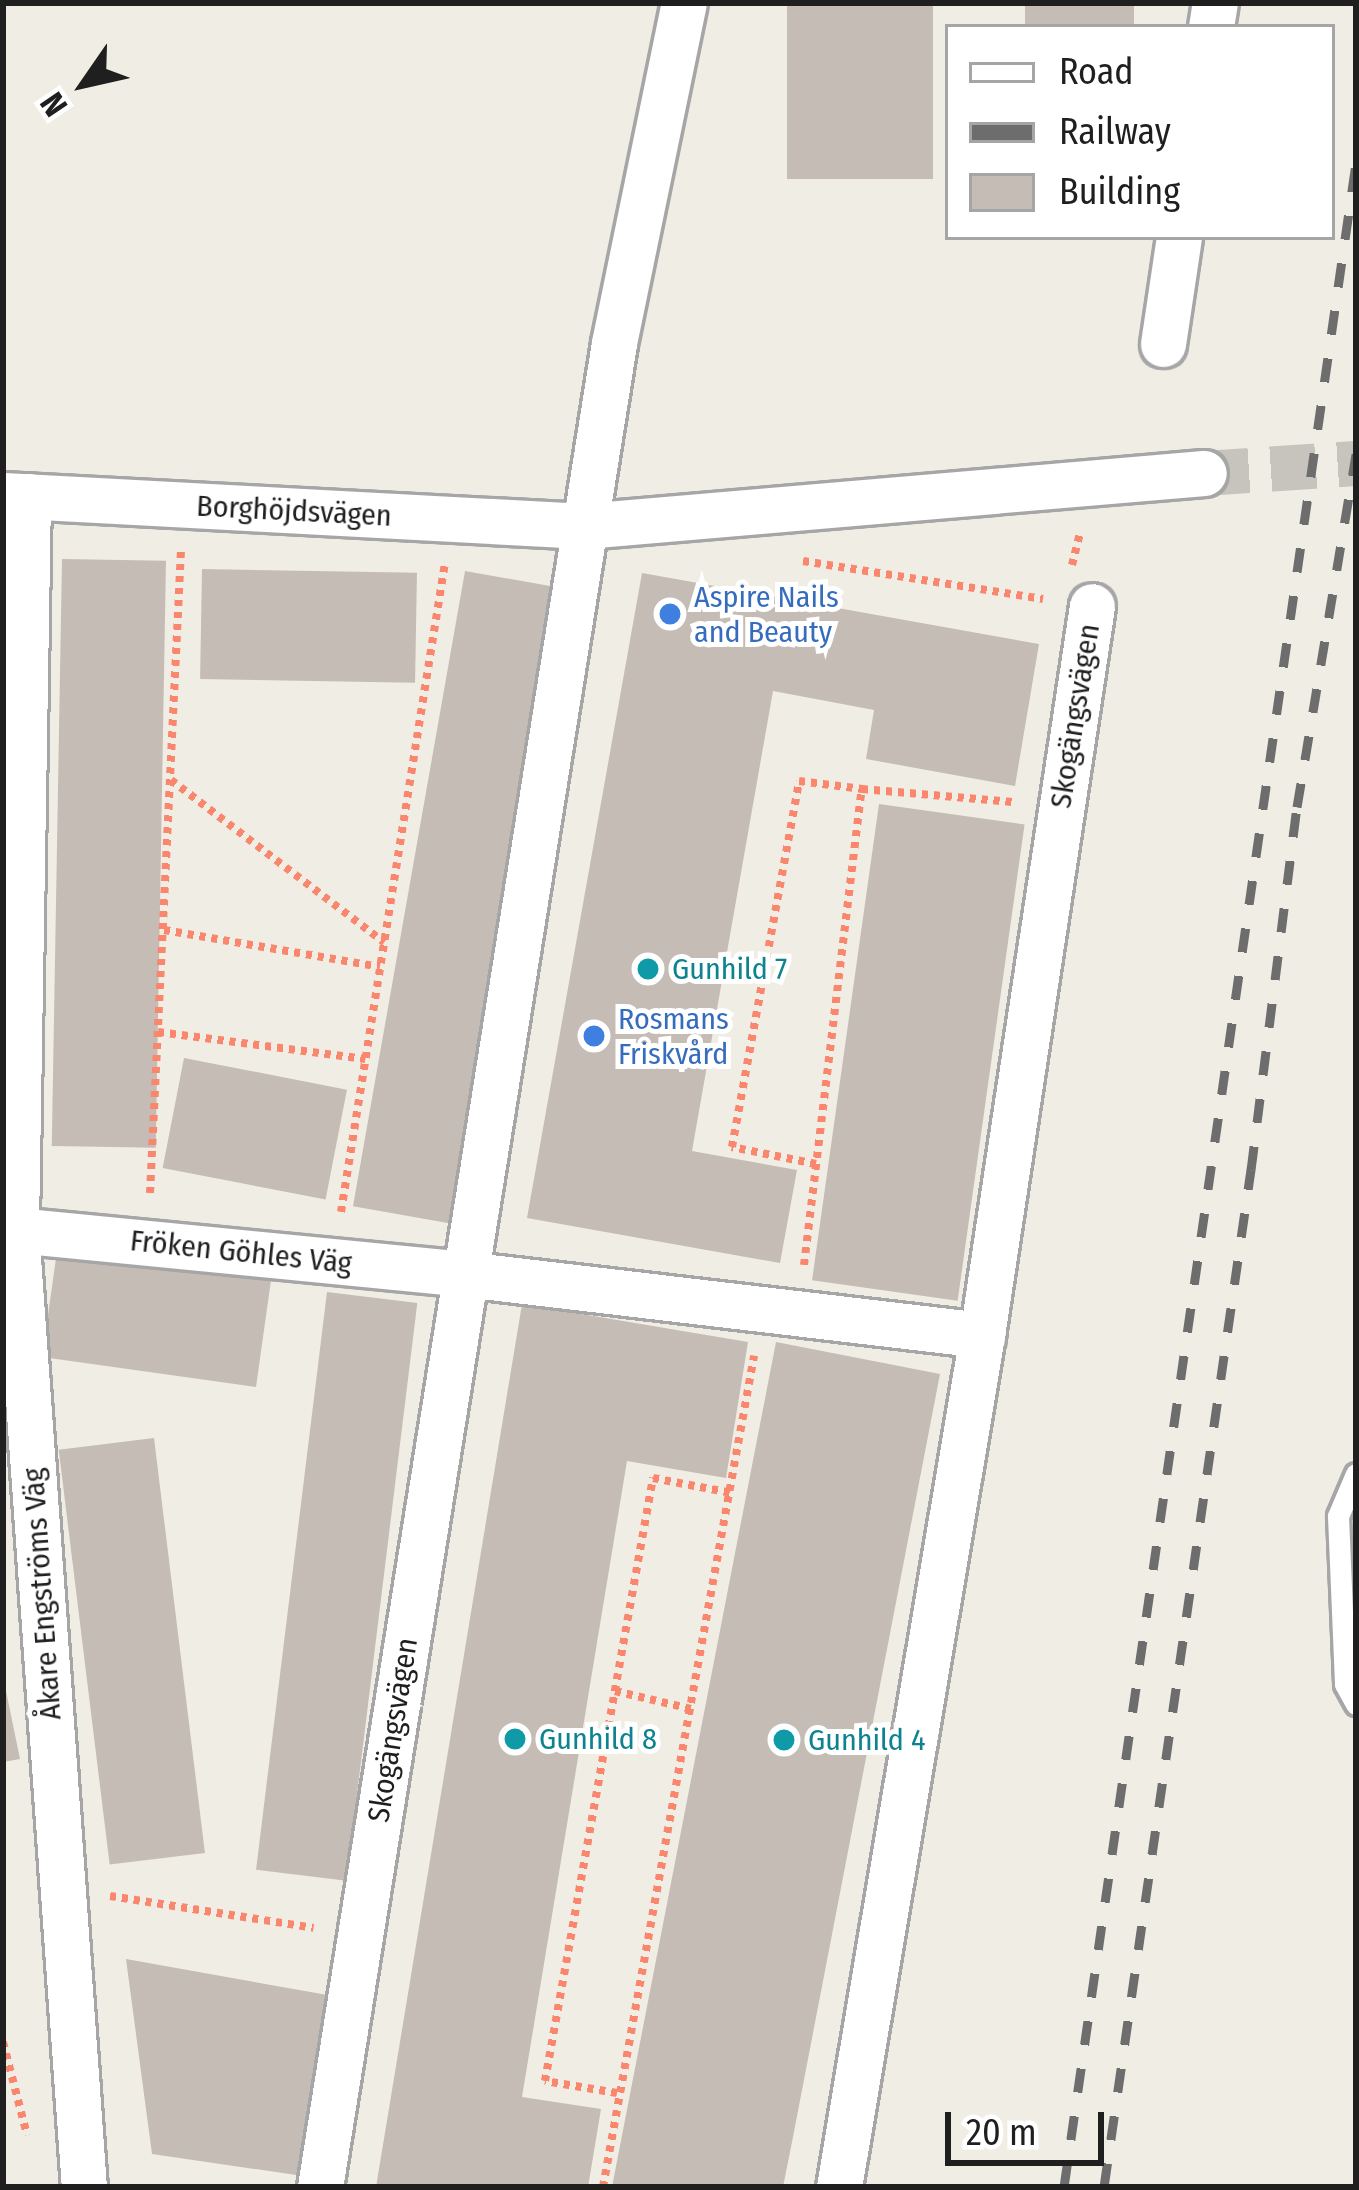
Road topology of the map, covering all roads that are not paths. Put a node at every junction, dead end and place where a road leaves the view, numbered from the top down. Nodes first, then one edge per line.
1 (684, 3) edge
2 (1179, 240) edge
3 (1163, 344) dead end
4 (1204, 472) tunnel mouth
5 (15, 495) edge
6 (584, 526) junction
7 (1077, 604) road end
8 (16, 1230) junction
9 (465, 1274) junction
10 (982, 1335) junction
11 (1356, 1474) edge
12 (1356, 1704) edge
13 (84, 2187) edge
14 (320, 2187) edge
15 (838, 2187) edge

1 - 6 street, Skogängsvägen
2 - 3 street
4 - 6 street, Borghöjdsvägen
5 - 6 street, Borghöjdsvägen
5 - 8 street, Åkare Engströms Väg
6 - 9 street, Skogängsvägen
7 - 10 street, Skogängsvägen
8 - 9 street, Fröken Göhles Väg
8 - 13 street, Åkare Engströms Väg
9 - 10 street
9 - 14 street, Skogängsvägen
10 - 15 street, Skogängsvägen
11 - 12 lane

